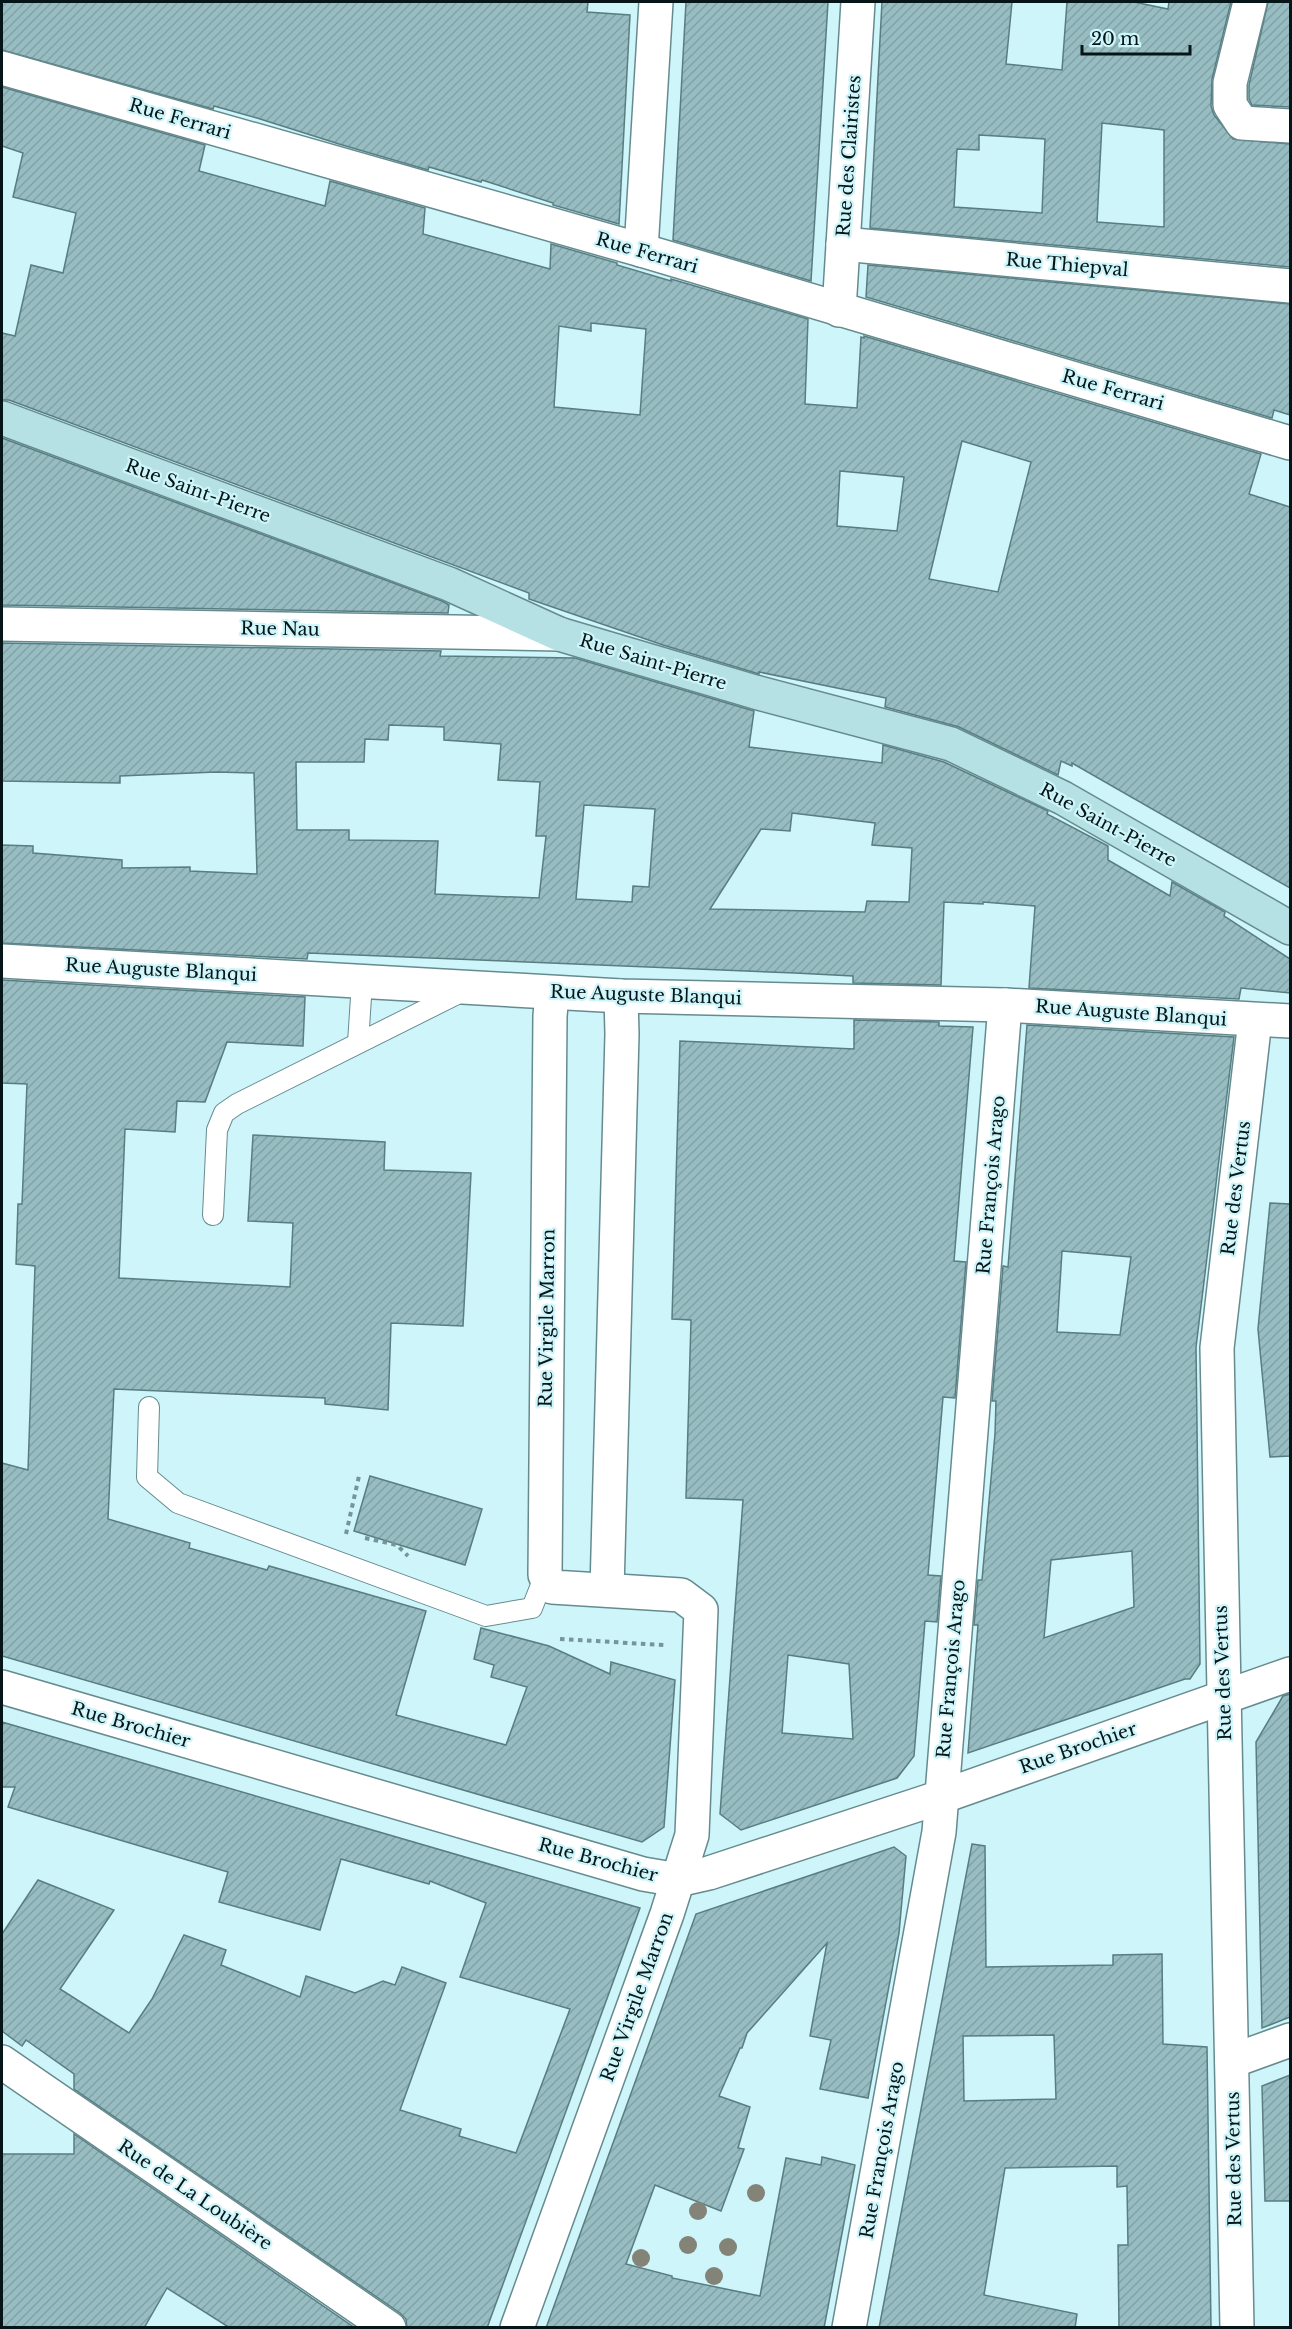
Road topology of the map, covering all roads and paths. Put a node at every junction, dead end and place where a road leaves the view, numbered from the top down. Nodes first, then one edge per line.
1 (656, 2) edge
2 (858, 2) edge
3 (1250, 2) edge
4 (2, 68) edge
5 (1290, 126) edge
6 (843, 244) junction
7 (641, 250) junction
8 (1290, 286) edge
9 (839, 310) junction
10 (2, 418) edge
11 (1290, 443) edge
12 (2, 624) edge
13 (559, 634) junction
14 (1290, 928) edge
15 (2, 961) edge
16 (362, 982) junction
17 (468, 988) junction
18 (552, 993) junction
19 (621, 996) junction
20 (1005, 1005) junction
21 (1255, 1020) junction
22 (1290, 1021) edge
23 (358, 1043) junction
24 (213, 1215) dead end
25 (150, 1407) dead end
26 (359, 1476) dead end
27 (412, 1560) dead end
28 (545, 1575) junction
29 (607, 1590) junction
30 (560, 1639) dead end
31 (671, 1645) dead end
32 (1290, 1674) edge
33 (2, 1687) edge
34 (1223, 1697) junction
35 (941, 1797) junction
36 (678, 1880) junction
37 (1290, 2040) edge
38 (1232, 2061) junction
39 (2, 2062) edge
40 (389, 2328) edge
41 (517, 2328) edge
42 (849, 2328) edge
43 (1237, 2328) edge

1 - 7 street
2 - 6 street, Rue des Clairistes
3 - 5 street
4 - 7 street, Rue Ferrari
6 - 8 street, Rue Thiepval
6 - 9 street, Rue des Clairistes
7 - 9 street, Rue Ferrari
9 - 11 street, Rue Ferrari
10 - 13 street, Rue Saint-Pierre
12 - 13 street, Rue Nau
13 - 14 street, Rue Saint-Pierre
15 - 16 street, Rue Auguste Blanqui
16 - 17 street, Rue Auguste Blanqui
16 - 23 lane
17 - 18 street, Rue Auguste Blanqui
17 - 23 lane
18 - 19 street, Rue Auguste Blanqui
18 - 28 street, Rue Virgile Marron
19 - 20 street, Rue Auguste Blanqui
19 - 29 street
20 - 21 street, Rue Auguste Blanqui
20 - 35 street, Rue François Arago
21 - 22 street, Rue Auguste Blanqui
21 - 34 street, Rue des Vertus
23 - 24 lane
25 - 28 lane
26 - 27 path
28 - 29 street, Rue Virgile Marron
29 - 36 street, Rue Virgile Marron
30 - 31 path
32 - 34 street, Rue Brochier
33 - 36 street, Rue Brochier
34 - 35 street, Rue Brochier
34 - 38 street, Rue des Vertus
35 - 36 street, Rue Brochier
35 - 42 street, Rue François Arago
36 - 41 street, Rue Virgile Marron
37 - 38 street
38 - 43 street, Rue des Vertus
39 - 40 street, Rue de La Loubière

